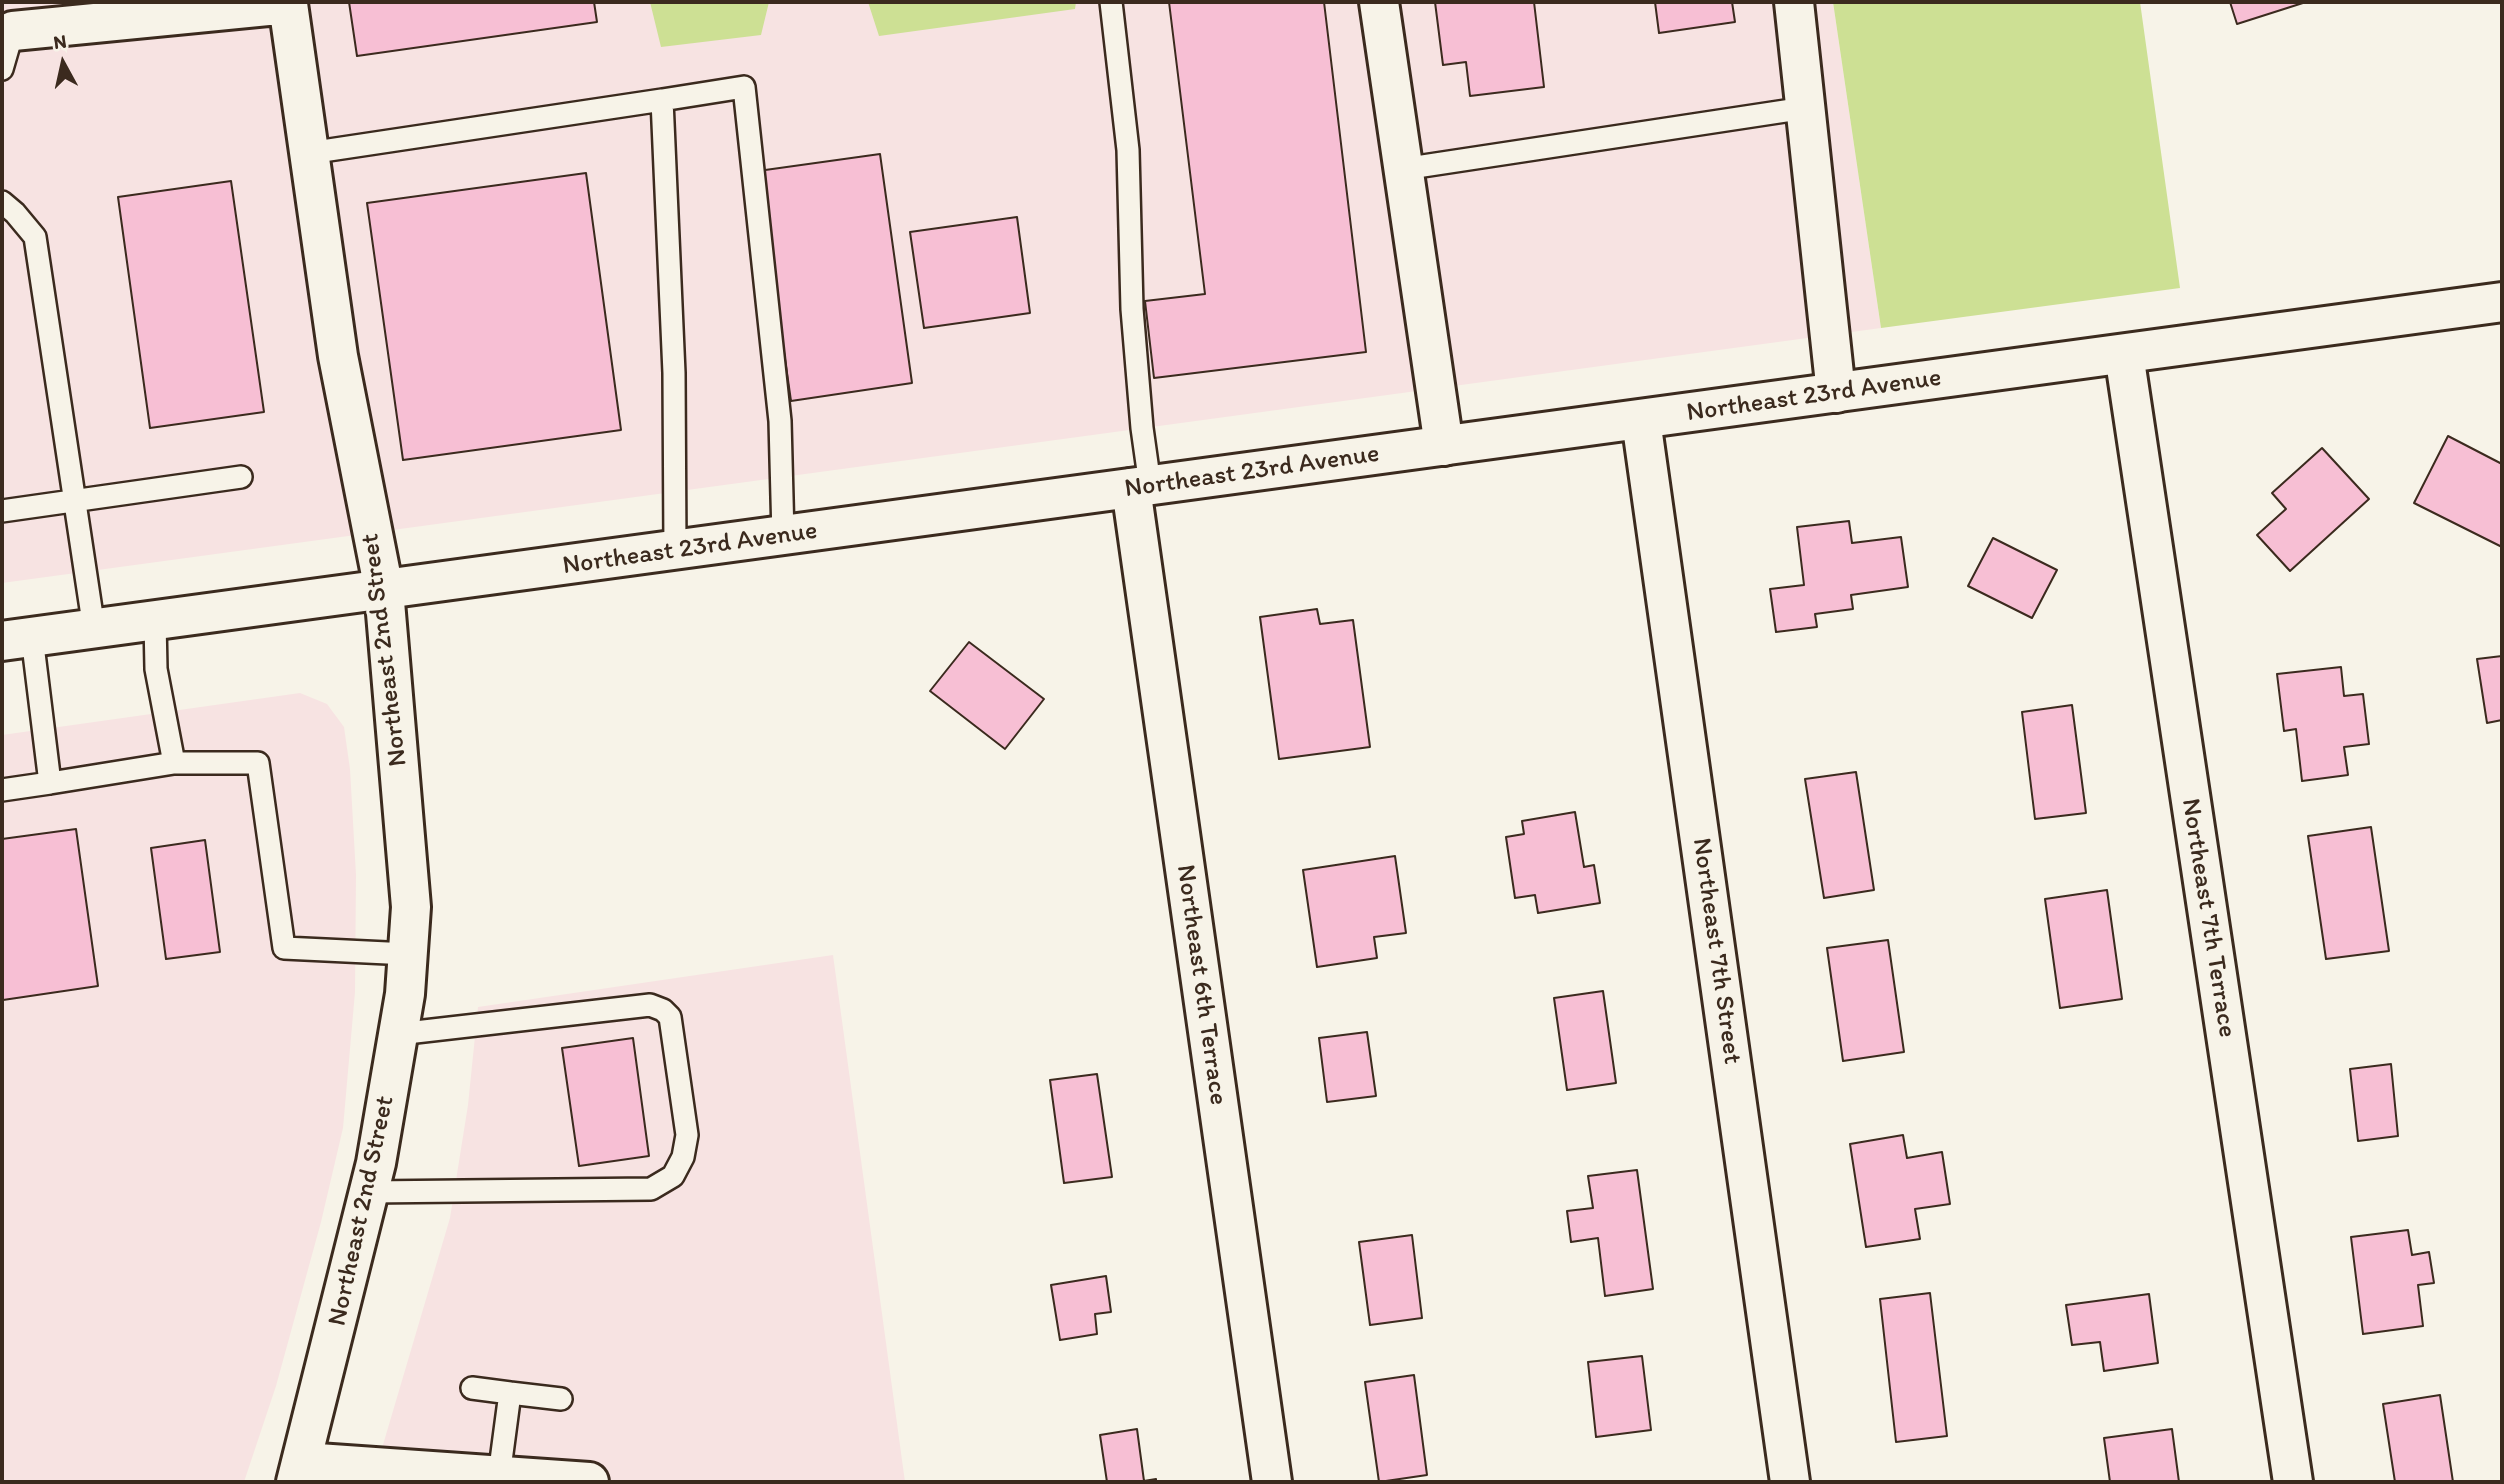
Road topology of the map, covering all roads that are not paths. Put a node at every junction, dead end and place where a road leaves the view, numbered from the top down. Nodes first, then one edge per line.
1 (1111, 2) edge
2 (1379, 2) edge
3 (1794, 2) edge
4 (13, 31) joint
5 (2, 69) edge
6 (662, 100) junction
7 (1805, 108) junction
8 (309, 153) junction
9 (1403, 169) junction
10 (2, 202) edge
11 (2502, 302) edge
12 (2124, 354) junction
13 (1836, 393) junction
14 (1641, 420) junction
15 (1444, 446) junction
16 (242, 477) dead end
17 (1141, 487) junction
18 (74, 500) junction
19 (2, 511) edge
20 (783, 536) junction
21 (676, 551) junction
22 (384, 590) junction
23 (155, 621) junction
24 (94, 629) junction
25 (17, 639) edge
26 (174, 763) junction
27 (50, 783) junction
28 (2, 790) edge
29 (408, 954) junction
30 (398, 1034) junction
31 (369, 1192) junction
32 (472, 1388) dead end
33 (510, 1393) junction
34 (561, 1399) dead end
35 (299, 1472) edge
36 (499, 1476) junction
37 (589, 1482) edge
38 (1272, 1482) edge
39 (1790, 1482) edge
40 (2293, 1482) edge

1 - 17 lane
2 - 9 street
3 - 7 street
4 - 5 lane
4 - 8 street, Northeast 2nd Street
6 - 8 lane
6 - 20 lane
6 - 21 lane
7 - 9 lane
7 - 13 street
8 - 22 street, Northeast 2nd Street
9 - 15 street
10 - 18 lane
11 - 12 street, Northeast 23rd Avenue
12 - 13 street, Northeast 23rd Avenue
12 - 40 street, Northeast 7th Terrace
13 - 14 street, Northeast 23rd Avenue
14 - 15 street, Northeast 23rd Avenue
14 - 39 street, Northeast 7th Street
15 - 17 street, Northeast 23rd Avenue
16 - 18 lane
17 - 20 street, Northeast 23rd Avenue
17 - 38 street, Northeast 6th Terrace
18 - 19 lane
18 - 24 lane
20 - 21 street, Northeast 23rd Avenue
21 - 22 street, Northeast 23rd Avenue
22 - 23 street, Northeast 23rd Avenue
22 - 29 street, Northeast 2nd Street
23 - 24 street, Northeast 23rd Avenue
23 - 26 lane
24 - 25 street, Northeast 23rd Avenue
25 - 27 lane
26 - 27 lane
26 - 29 lane
27 - 28 lane
29 - 30 street, Northeast 2nd Street
30 - 31 street, Northeast 2nd Street
30 - 31 lane
31 - 35 street, Northeast 2nd Street
32 - 33 lane
33 - 34 lane
33 - 36 lane
35 - 36 street
36 - 37 street

